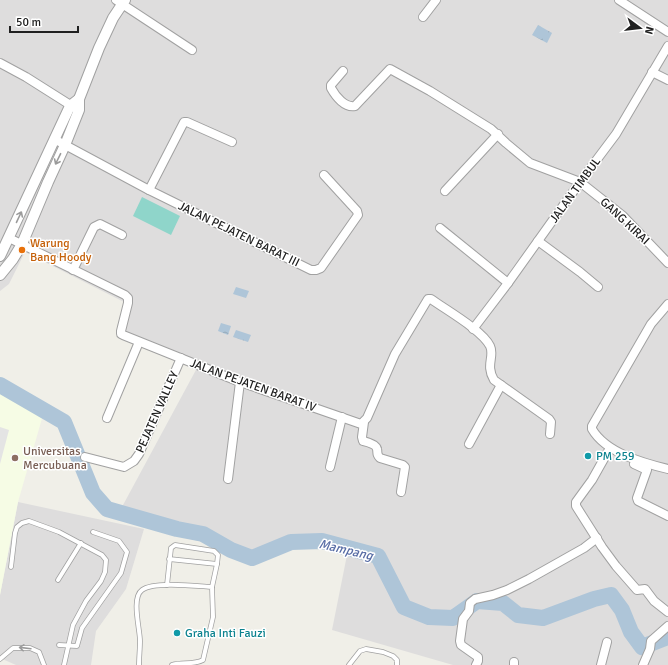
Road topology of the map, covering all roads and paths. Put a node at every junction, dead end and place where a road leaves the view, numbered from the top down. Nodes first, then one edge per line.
1 (436, 0) edge
2 (619, 0) edge
3 (121, 1) edge
4 (423, 17) dead end
5 (668, 32) edge
6 (668, 46) edge
7 (192, 50) dead end
8 (0, 62) edge
9 (343, 71) dead end
10 (652, 72) junction
11 (668, 80) edge
12 (74, 108) junction
13 (498, 134) junction
14 (54, 139) junction
15 (232, 142) dead end
16 (65, 145) junction
17 (324, 175) dead end
18 (580, 182) junction
19 (149, 190) junction
20 (446, 191) dead end
21 (440, 228) dead end
22 (122, 235) dead end
23 (9, 238) junction
24 (538, 241) junction
25 (22, 244) junction
26 (0, 256) edge
27 (668, 263) edge
28 (73, 270) junction
29 (0, 276) edge
30 (508, 283) junction
31 (598, 288) dead end
32 (668, 304) edge
33 (473, 328) junction
34 (139, 342) junction
35 (181, 358) junction
36 (240, 382) junction
37 (501, 385) junction
38 (342, 417) junction
39 (108, 418) dead end
40 (364, 422) junction
41 (550, 434) dead end
42 (469, 444) dead end
43 (609, 450) junction
44 (85, 457) dead end
45 (330, 467) dead end
46 (668, 469) edge
47 (228, 479) dead end
48 (401, 492) dead end
49 (668, 516) edge
50 (92, 532) dead end
51 (597, 538) junction
52 (81, 543) junction
53 (170, 559) junction
54 (217, 564) junction
55 (11, 567) dead end
56 (58, 580) dead end
57 (167, 585) junction
58 (212, 587) junction
59 (668, 612) edge
60 (668, 626) edge
61 (607, 642) dead end
62 (59, 645) dead end
63 (68, 646) junction
64 (0, 659) edge
65 (44, 665) edge
66 (64, 665) edge
67 (139, 665) edge
68 (172, 665) edge
69 (349, 665) edge
70 (397, 665) edge
71 (476, 665) edge
72 (601, 665) edge
73 (643, 665) edge

1 - 4 street
2 - 5 street
3 - 7 street
3 - 12 street
6 - 10 street, JALAN TIMBUL
8 - 12 street
9 - 13 street, GANG KIRAI
10 - 11 street
10 - 18 street, JALAN TIMBUL
12 - 14 street
12 - 16 street
13 - 18 street, GANG KIRAI
13 - 20 street
14 - 16 street, JALAN PEJATEN BARAT III
23 -> 14 street
15 - 19 street
16 - 19 street, JALAN PEJATEN BARAT III
16 -> 25 street
17 - 19 street, JALAN PEJATEN BARAT III
18 - 24 street, JALAN TIMBUL
18 - 27 street, GANG KIRAI
21 - 30 street
22 - 28 street
23 - 25 street, JALAN PEJATEN BARAT IV
23 - 26 street
24 - 30 street, JALAN TIMBUL
24 - 31 street
25 - 28 street, JALAN PEJATEN BARAT IV
25 - 29 street
28 - 34 street, JALAN PEJATEN BARAT IV
30 - 33 street, JALAN TIMBUL
32 - 43 street
33 - 37 street
33 - 40 street
34 - 35 street, JALAN PEJATEN BARAT IV
34 - 39 street
35 - 36 street, JALAN PEJATEN BARAT IV
35 - 44 street, PEJATEN VALLEY
36 - 38 street, JALAN PEJATEN BARAT IV
36 - 47 street
37 - 41 street
37 - 42 street
38 - 40 street, JALAN PEJATEN BARAT IV
38 - 45 street
40 - 48 street
43 - 46 street
43 - 49 street
43 - 51 street
50 - 63 lane
51 - 59 street
51 - 71 street
52 - 55 lane
52 - 56 lane
52 - 63 lane
53 - 54 lane
53 - 54 lane
53 - 57 lane
54 - 58 lane
57 - 58 lane
57 - 67 lane
58 - 68 lane
60 - 73 street
61 - 72 street
62 - 63 lane
63 - 66 lane
65 -> 64 lane
69 - 70 lane

